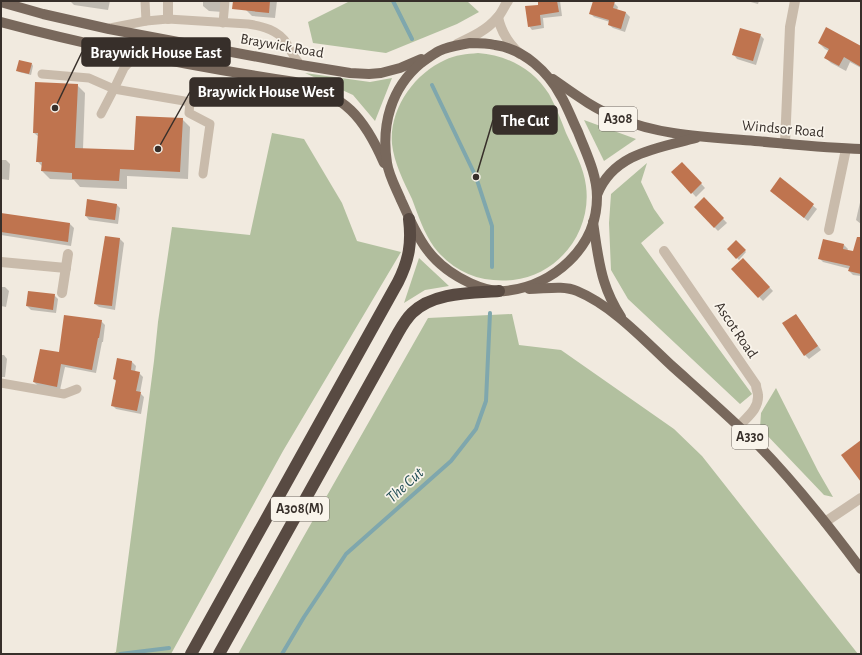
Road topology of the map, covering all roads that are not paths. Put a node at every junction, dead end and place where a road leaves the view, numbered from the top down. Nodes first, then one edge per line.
1 (145, 1) edge
2 (168, 1) edge
3 (225, 1) edge
4 (508, 1) edge
5 (795, 1) edge
6 (1, 2) edge
7 (498, 17) junction
8 (168, 19) junction
9 (146, 21) junction
10 (223, 23) junction
11 (4, 24) edge
12 (109, 29) junction
13 (448, 48) junction
14 (438, 51) junction
15 (137, 54) junction
16 (522, 55) junction
17 (301, 65) junction
18 (545, 73) junction
19 (42, 74) dead end
20 (114, 89) junction
21 (101, 114) dead end
22 (702, 137) junction
23 (785, 144) junction
24 (846, 149) junction
25 (861, 150) edge
26 (388, 172) junction
27 (204, 174) dead end
28 (597, 197) junction
29 (409, 219) junction
30 (593, 222) junction
31 (829, 230) dead end
32 (664, 252) dead end
33 (68, 254) dead end
34 (1, 262) edge
35 (66, 268) junction
36 (502, 291) junction
37 (62, 293) dead end
38 (623, 320) junction
39 (1, 383) edge
40 (77, 389) dead end
41 (739, 426) junction
42 (861, 498) edge
43 (825, 522) junction
44 (861, 569) edge
45 (191, 654) edge
46 (219, 654) edge

1 - 9 lane
2 - 8 street
3 - 10 lane
4 - 7 street
5 - 23 street
6 - 12 main road, Braywick Road
7 - 13 street
7 - 16 street
8 - 9 lane
8 - 10 lane
9 - 12 lane
10 - 17 lane
11 - 15 main road
12 - 17 main road, Braywick Road
13 - 14 main road
13 - 16 main road
14 - 17 main road, Braywick Road
14 - 26 main road
15 - 20 lane
15 - 26 main road
16 - 18 main road
18 - 22 main road, Windsor Road / A308
18 - 28 main road
19 - 20 lane
20 - 21 lane
20 - 27 lane
22 - 23 main road, Windsor Road / A308
22 - 28 main road, Windsor Road / A308
23 - 24 main road, Windsor Road / A308
24 - 25 main road, Windsor Road / A308
24 - 31 street
26 - 29 main road
28 - 30 main road
29 - 36 main road
29 - 45 highway, A308(M)
30 - 36 main road
30 - 38 main road, A330
32 - 41 street, Ascot Road
33 - 35 street
34 - 35 street
35 - 37 street
36 - 38 main road, A330
36 - 46 highway, A308(M)
38 - 41 main road, A330
39 - 40 lane
41 - 43 main road, A330
42 - 43 street
43 - 44 main road, A330

